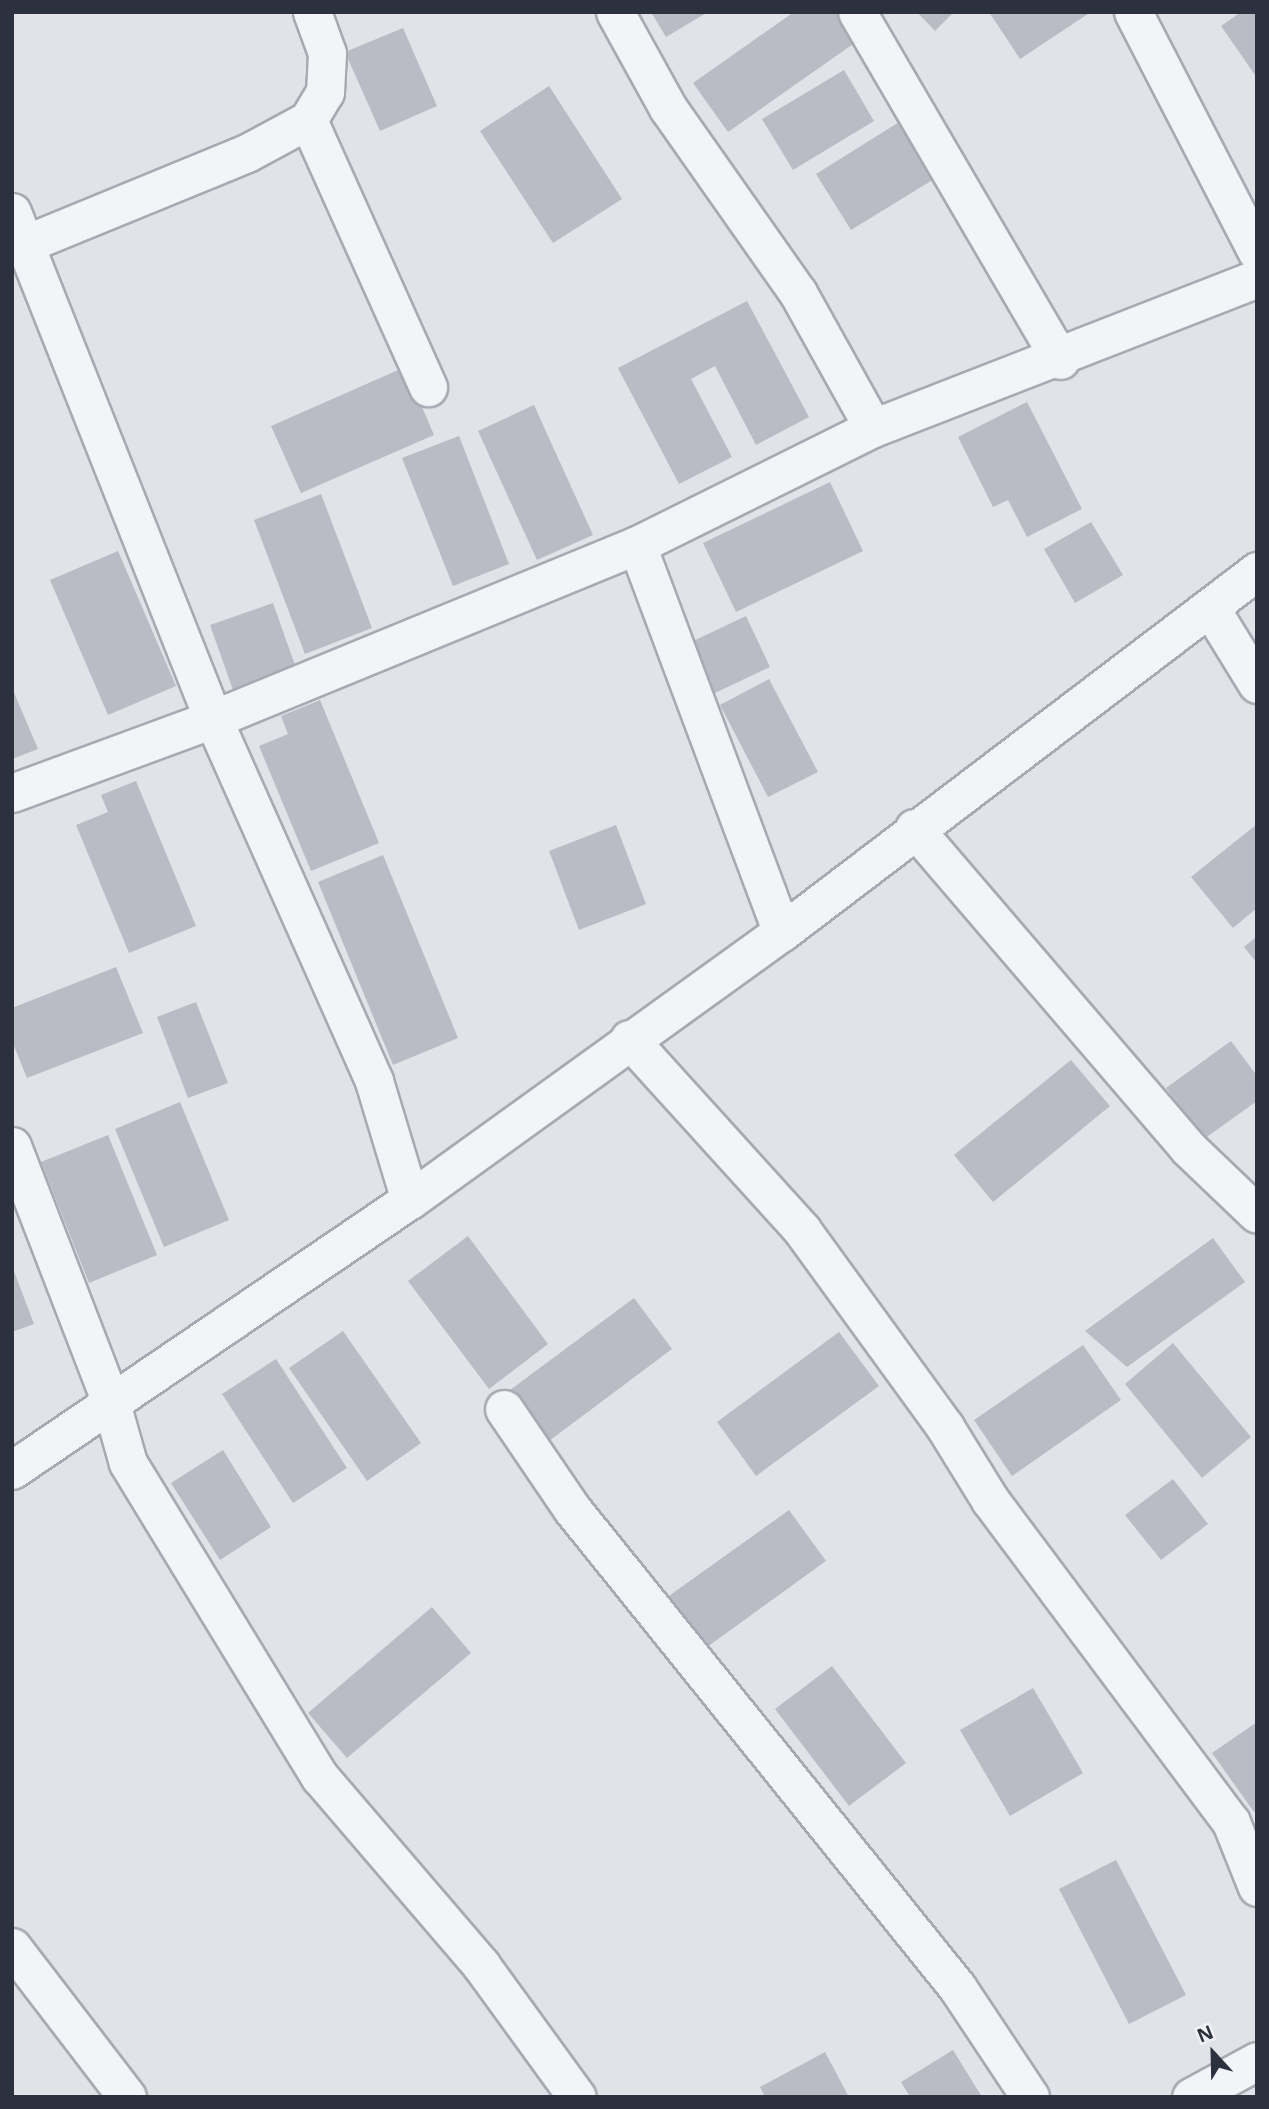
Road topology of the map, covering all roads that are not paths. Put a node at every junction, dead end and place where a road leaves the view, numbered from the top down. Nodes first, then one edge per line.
1 (312, 12) edge
2 (615, 12) edge
3 (857, 12) edge
4 (1132, 12) edge
5 (309, 120) junction
6 (18, 228) edge
7 (1257, 253) edge
8 (1257, 278) edge
9 (1060, 360) junction
10 (428, 387) dead end
11 (873, 428) junction
12 (637, 545) junction
13 (1257, 571) edge
14 (1211, 609) junction
15 (1257, 684) edge
16 (213, 719) junction
17 (12, 793) edge
18 (914, 828) junction
19 (782, 932) junction
20 (628, 1039) junction
21 (12, 1146) edge
22 (410, 1200) junction
23 (1257, 1214) edge
24 (111, 1403) junction
25 (504, 1409) dead end
26 (12, 1470) edge
27 (1257, 1887) edge
28 (12, 1947) edge
29 (1257, 2061) edge
30 (127, 2097) edge
31 (577, 2097) edge
32 (1030, 2097) edge
33 (1191, 2097) edge

1 - 5 street
2 - 11 street
3 - 9 street
4 - 7 street
5 - 6 street
5 - 10 street
6 - 16 street
8 - 9 street
9 - 11 street
11 - 12 street
12 - 16 street
12 - 19 street
13 - 14 street
14 - 15 street
14 - 18 street
16 - 17 street
16 - 22 street
18 - 19 street
18 - 23 street
19 - 20 street
20 - 22 street
20 - 27 street
21 - 24 street
22 - 24 street
24 - 26 street
24 - 31 street
25 - 32 street
28 - 30 street
29 - 33 street

